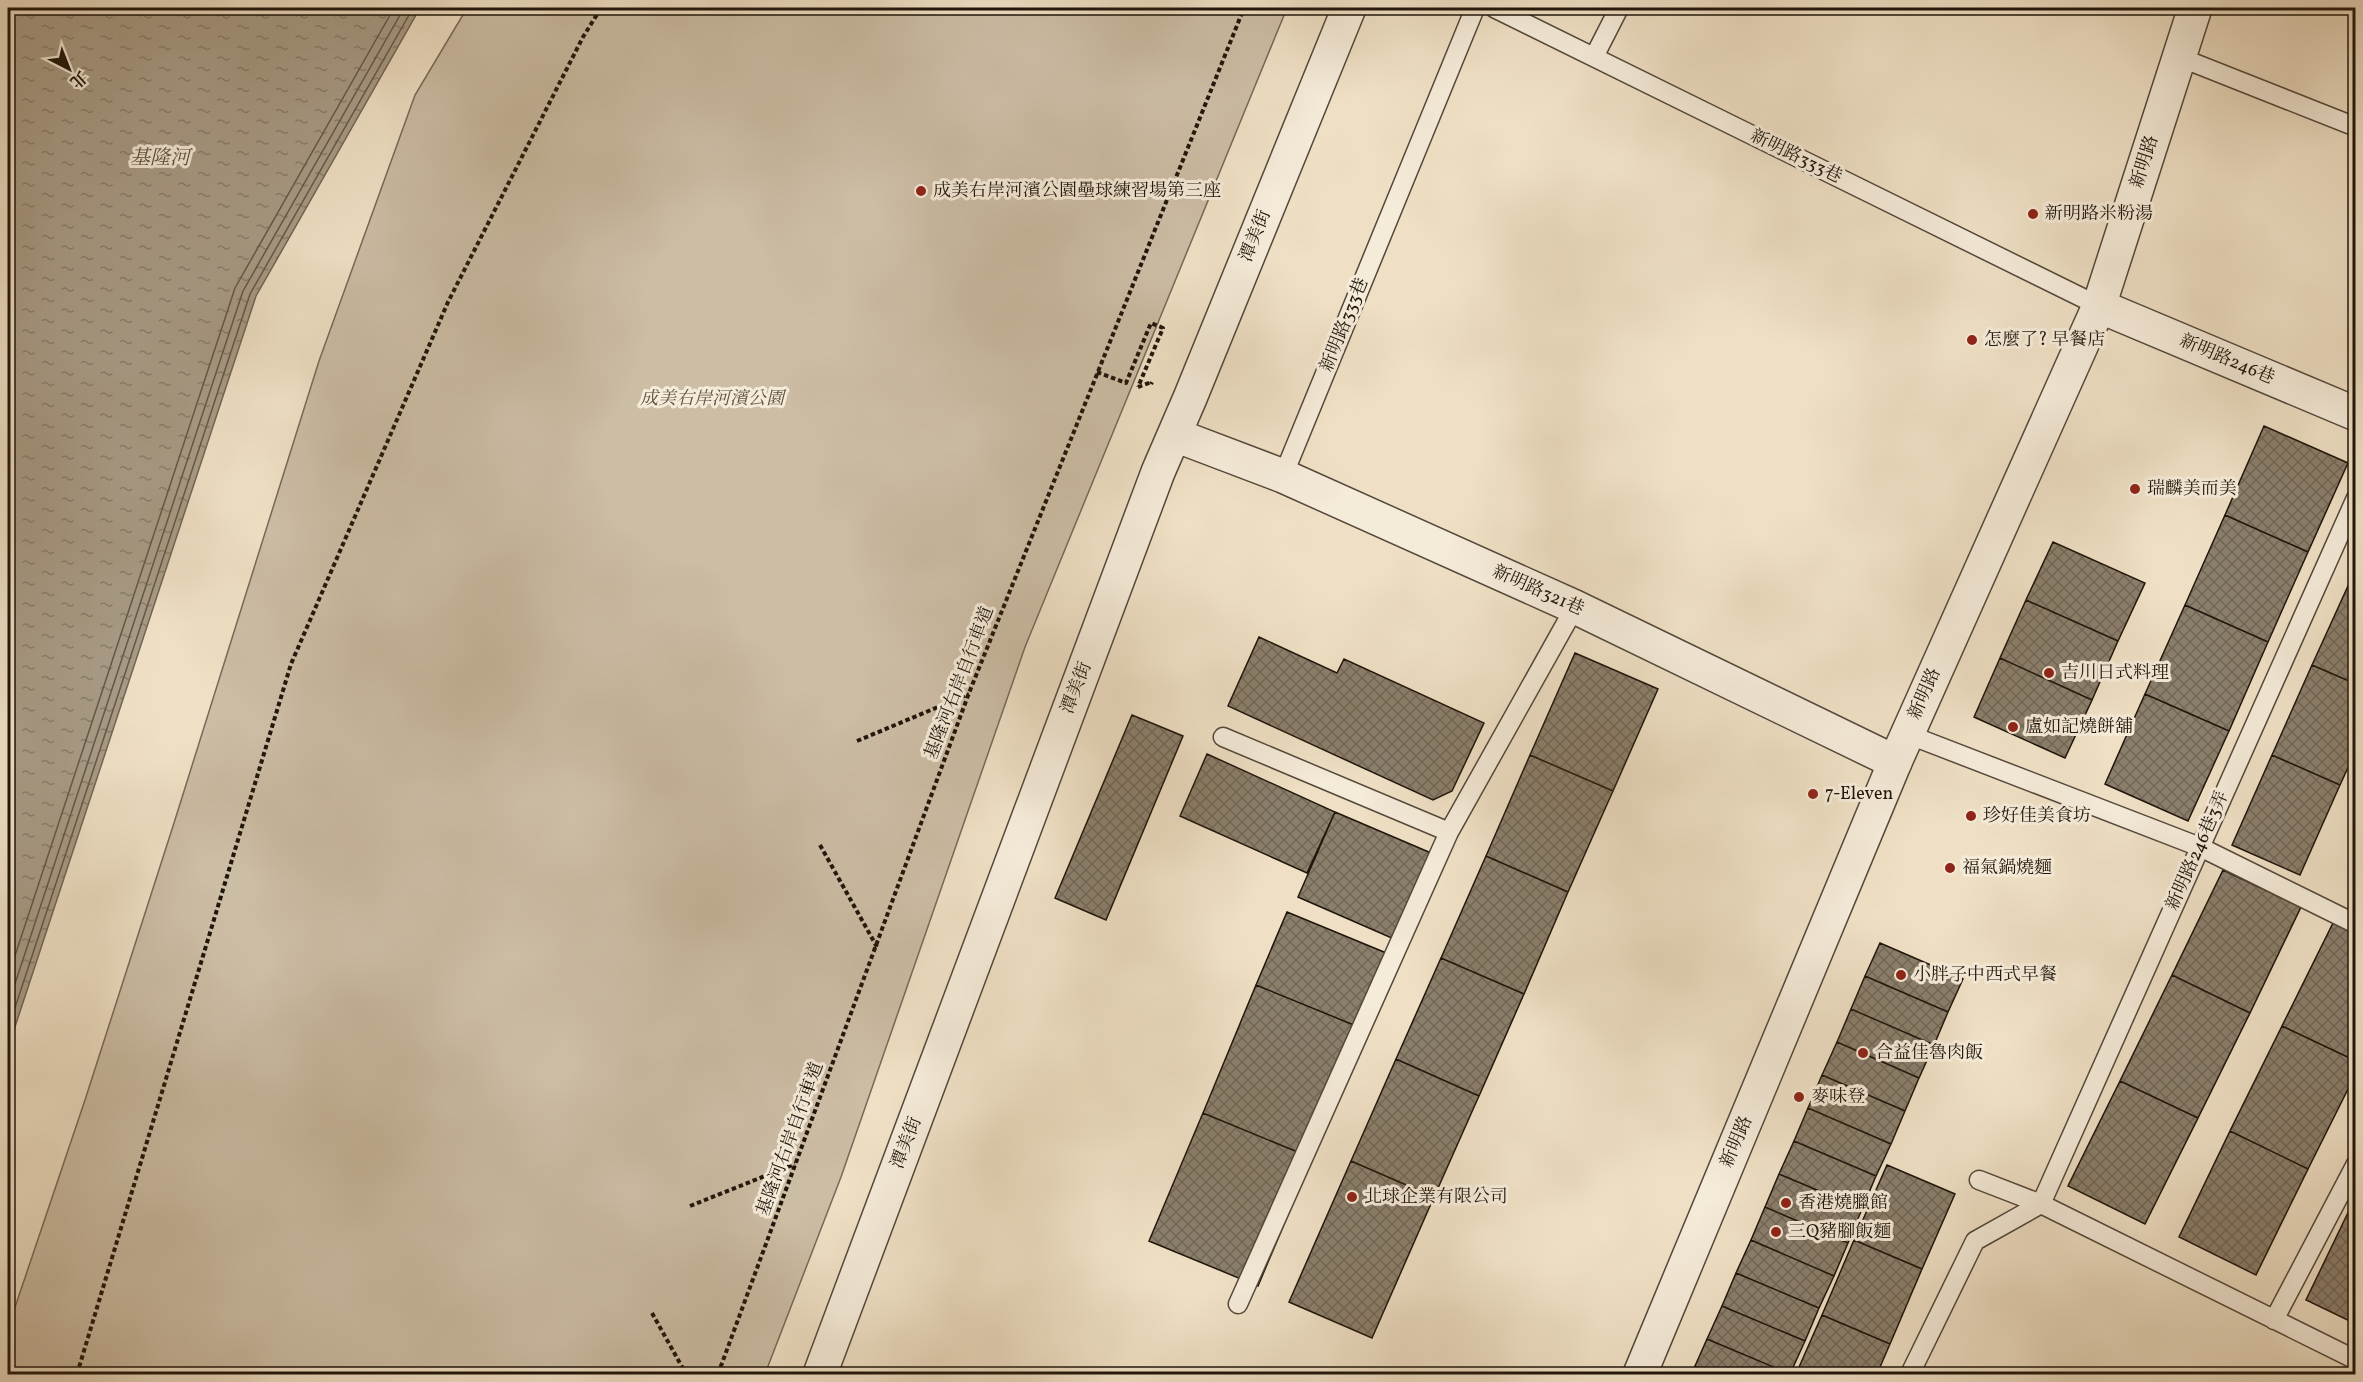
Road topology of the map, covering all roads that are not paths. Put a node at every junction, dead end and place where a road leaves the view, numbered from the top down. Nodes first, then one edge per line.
1 (1348, 8) edge
2 (1475, 8) edge
3 (1494, 8) edge
4 (1619, 8) edge
5 (2195, 8) edge
6 (1594, 57) junction
7 (2179, 57) junction
8 (2355, 127) edge
9 (2099, 306) junction
10 (2355, 414) edge
11 (1175, 435) junction
12 (1283, 476) junction
13 (2355, 498) edge
14 (1575, 607) junction
15 (1223, 737) dead end
16 (1901, 748) junction
17 (1449, 832) junction
18 (2200, 848) junction
19 (2355, 924) edge
20 (2355, 1164) edge
21 (1979, 1180) dead end
22 (2041, 1204) junction
23 (1238, 1304) dead end
24 (2274, 1320) junction
25 (2355, 1360) edge
26 (820, 1374) edge
27 (1640, 1374) edge
28 (1910, 1374) edge

1 - 11 street, 潭美街
2 - 12 lane, 新明路333巷
3 - 6 lane, 新明路333巷
4 - 6 lane
5 - 7 street, 新明路
6 - 9 lane, 新明路333巷
7 - 8 lane
7 - 9 street, 新明路
9 - 10 street, 新明路246巷
9 - 16 street, 新明路
11 - 12 street, 新明路321巷
11 - 26 street, 潭美街
12 - 14 street, 新明路321巷
13 - 18 lane, 新明路246巷3弄
14 - 16 street, 新明路321巷
14 - 17 lane
15 - 17 lane
16 - 18 lane
16 - 27 street, 新明路
17 - 23 lane
18 - 19 lane
18 - 22 lane, 新明路246巷3弄
20 - 24 lane
21 - 22 lane
22 - 24 lane
22 - 28 lane
24 - 25 lane

